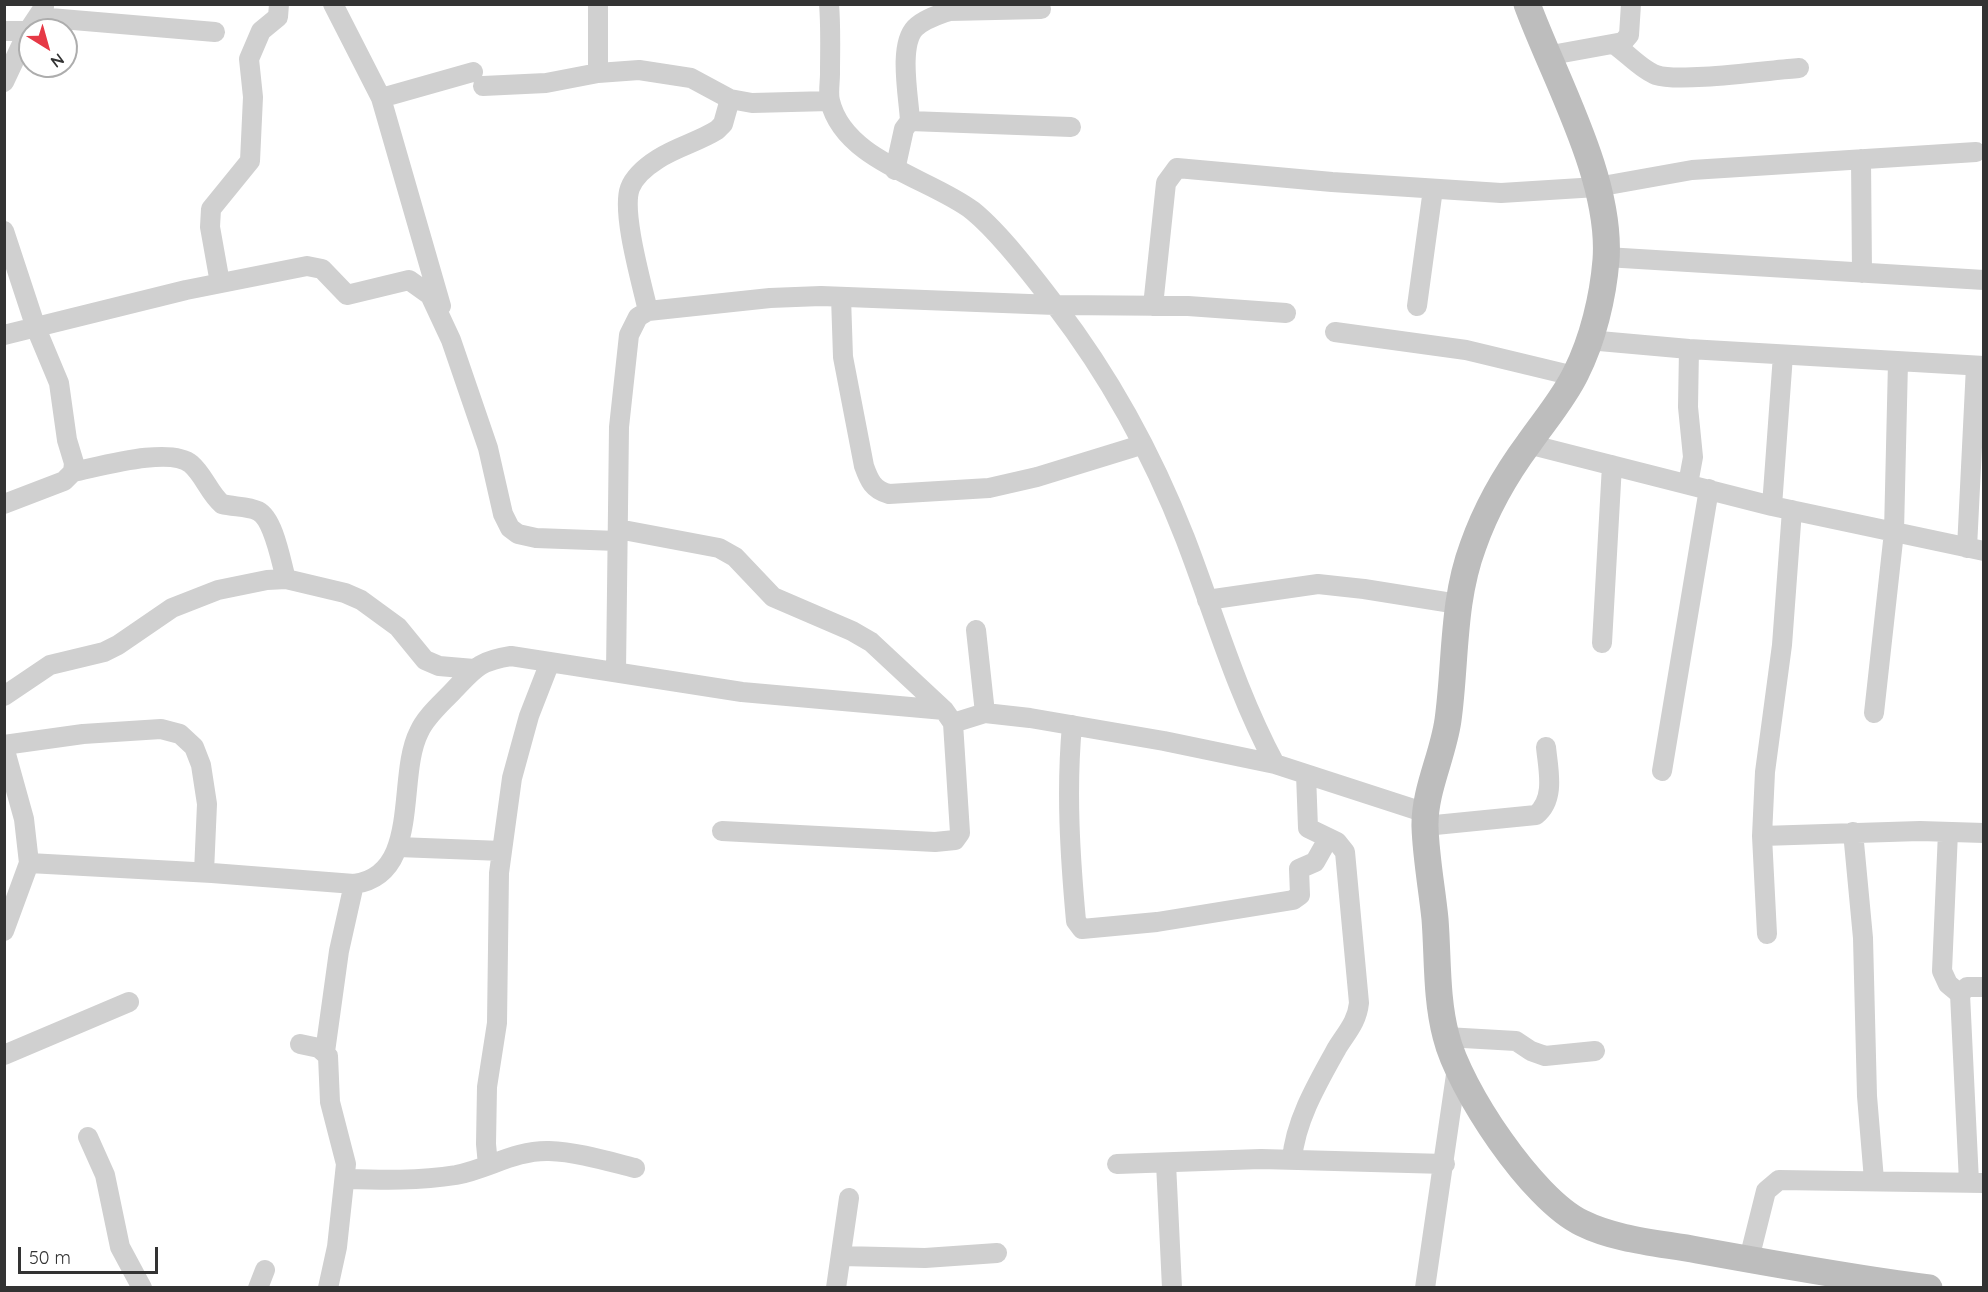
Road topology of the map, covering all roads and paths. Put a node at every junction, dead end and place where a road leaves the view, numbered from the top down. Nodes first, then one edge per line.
1 (279, 4) edge
2 (333, 4) edge
3 (598, 4) edge
4 (829, 4) edge
5 (1527, 4) edge
6 (1631, 4) edge
7 (1041, 9) dead end
8 (37, 17) edge
9 (4, 31) edge
10 (215, 32) dead end
11 (1615, 45) junction
12 (1546, 56) junction
13 (1799, 68) dead end
14 (598, 73) junction
15 (4, 82) edge
16 (381, 98) junction
17 (730, 99) junction
18 (830, 101) junction
19 (910, 121) junction
20 (1071, 127) dead end
21 (1976, 152) dead end
22 (1861, 159) junction
23 (895, 170) junction
24 (1597, 187) junction
25 (1433, 189) junction
26 (4, 231) edge
27 (1606, 257) junction
28 (1862, 273) junction
29 (1983, 280) edge
30 (220, 283) junction
31 (842, 297) junction
32 (1055, 305) junction
33 (1152, 306) junction
34 (1417, 306) dead end
35 (648, 311) junction
36 (1286, 313) dead end
37 (36, 328) junction
38 (1335, 332) dead end
39 (4, 335) edge
40 (451, 340) junction
41 (1588, 340) junction
42 (1689, 349) junction
43 (1783, 355) junction
44 (1898, 362) junction
45 (1980, 366) edge
46 (1574, 376) junction
47 (1978, 443) edge
48 (1528, 444) junction
49 (1142, 445) junction
50 (1612, 465) junction
51 (73, 472) junction
52 (1688, 484) junction
53 (1709, 489) junction
54 (4, 504) edge
55 (1772, 506) junction
56 (1792, 510) junction
57 (1894, 532) junction
58 (617, 535) junction
59 (1975, 550) edge
60 (286, 579) junction
61 (1207, 600) junction
62 (1458, 604) junction
63 (976, 630) dead end
64 (1602, 643) dead end
65 (550, 662) junction
66 (474, 669) junction
67 (616, 672) junction
68 (4, 696) edge
69 (1874, 713) dead end
70 (985, 714) junction
71 (949, 716) junction
72 (1072, 725) junction
73 (4, 746) edge
74 (1546, 747) dead end
75 (1275, 764) junction
76 (1662, 771) dead end
77 (1306, 774) junction
78 (1425, 820) junction
79 (722, 831) dead end
80 (1853, 832) junction
81 (1948, 832) junction
82 (1983, 833) edge
83 (1762, 836) junction
84 (1328, 839) junction
85 (398, 847) junction
86 (502, 851) junction
87 (29, 863) junction
88 (204, 872) junction
89 (354, 884) junction
90 (4, 931) edge
91 (1767, 934) dead end
92 (1983, 987) edge
93 (1960, 994) junction
94 (129, 1002) dead end
95 (1446, 1038) junction
96 (300, 1044) dead end
97 (1594, 1051) dead end
98 (325, 1052) junction
99 (4, 1055) edge
100 (1457, 1068) junction
101 (88, 1137) dead end
102 (1292, 1160) junction
103 (1166, 1163) junction
104 (489, 1164) junction
105 (1117, 1164) dead end
106 (1445, 1164) junction
107 (635, 1168) dead end
108 (345, 1179) junction
109 (1874, 1180) junction
110 (1976, 1183) edge
111 (849, 1198) dead end
112 (997, 1253) dead end
113 (841, 1256) junction
114 (1749, 1259) junction
115 (142, 1287) edge
116 (328, 1287) edge
117 (836, 1287) edge
118 (1172, 1287) edge
119 (1425, 1287) edge
120 (1929, 1287) edge

1 - 30 street
2 - 16 street
3 - 14 street
4 - 18 street
5 - 12 main road
6 - 11 street
7 - 19 street
8 - 9 street
8 - 10 street
8 - 15 street
11 - 12 street
11 - 13 street
12 - 24 main road
14 - 16 street
14 - 17 street
16 - 40 street
17 - 18 street
17 - 35 street
18 - 23 street
19 - 20 street
19 - 23 street
21 - 22 street
22 - 24 street
22 - 28 street
23 - 32 street
24 - 25 street
24 - 27 main road
25 - 33 street
25 - 34 street
26 - 37 street
27 - 28 street
27 - 41 main road
28 - 29 street
30 - 37 street
30 - 40 street
31 - 32 street
31 - 35 street
31 - 49 street
32 - 33 street
32 - 49 street
33 - 36 street
35 - 58 street
37 - 39 street
37 - 51 street
38 - 46 street
40 - 58 street
41 - 42 street
41 - 46 main road
42 - 43 street
42 - 52 street
43 - 44 street
43 - 55 street
44 - 45 street
44 - 57 street
45 - 47 street
46 - 48 main road
47 - 59 street
48 - 50 street
48 - 62 main road
49 - 61 street
50 - 52 street
50 - 64 street
51 - 54 street
51 - 60 street
52 - 53 street
53 - 55 street
53 - 76 street
55 - 56 street
56 - 57 street
56 - 83 street
57 - 59 street
57 - 69 street
58 - 67 street
58 - 71 street
60 - 66 street
60 - 68 street
61 - 62 street
61 - 75 street
62 - 78 main road
63 - 70 street
65 - 66 street
65 - 67 street
65 - 86 street
66 - 85 street
67 - 71 street
70 - 71 street
70 - 72 street
71 - 79 street
72 - 75 street
72 - 84 street
73 - 87 street
73 - 88 street
74 - 78 street
75 - 77 street
77 - 78 street
77 - 84 street
78 - 95 main road
80 - 81 street
80 - 83 street
80 - 109 street
81 - 82 street
81 - 93 street
83 - 91 street
84 - 102 street
85 - 86 street
85 - 89 street
86 - 104 street
87 - 88 street
87 - 90 street
88 - 89 street
89 - 98 street
92 - 93 street
93 - 110 street
94 - 99 street
95 - 97 street
95 - 100 main road
96 - 98 street
98 - 108 street
100 - 106 street
100 - 114 main road
101 - 115 street
102 - 103 street
102 - 106 street
103 - 105 street
103 - 118 street
104 - 107 street
104 - 108 street
106 - 119 street
108 - 116 street
109 - 110 street
109 - 114 street
111 - 113 street
112 - 113 street
113 - 117 street
114 - 120 main road

